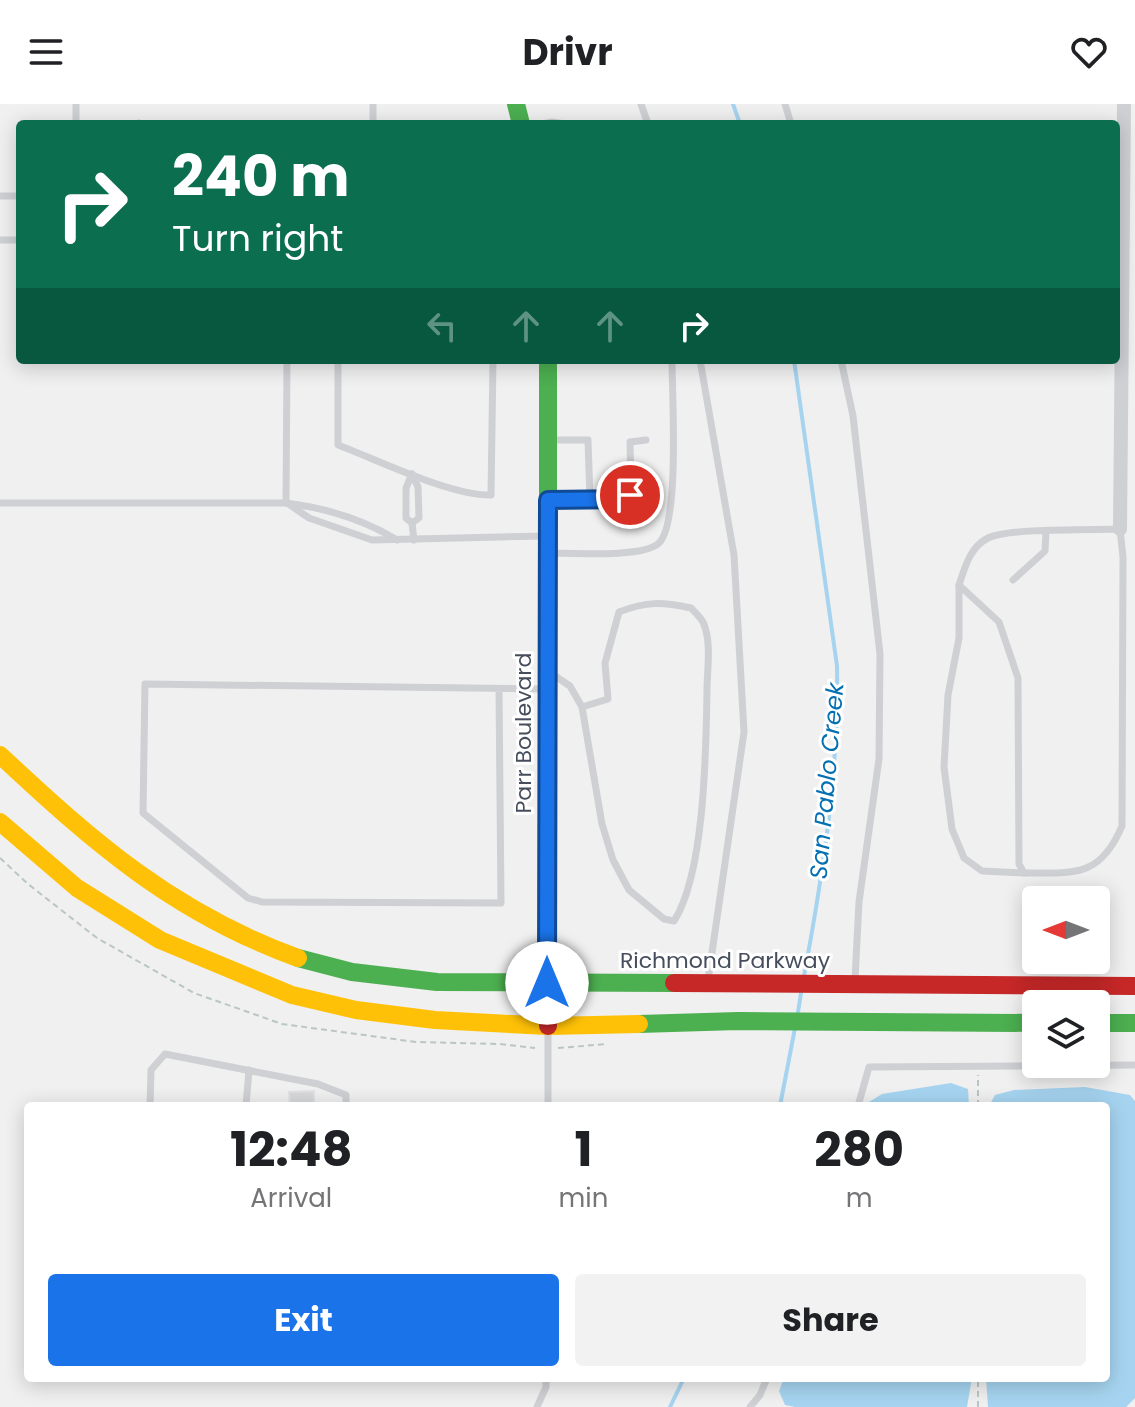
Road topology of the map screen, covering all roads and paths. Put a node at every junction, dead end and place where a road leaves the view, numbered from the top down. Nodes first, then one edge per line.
1 (1124, 104) edge
2 (1129, 337) edge
3 (287, 364) edge
4 (338, 364) edge
5 (493, 364) edge
6 (548, 364) edge
7 (672, 364) edge
8 (701, 364) edge
9 (842, 364) edge
10 (548, 440) junction
11 (646, 440) dead end
12 (412, 474) junction
13 (590, 499) junction
14 (548, 500) junction
15 (0, 503) edge
16 (286, 503) junction
17 (412, 523) junction
18 (1120, 529) junction
19 (1046, 532) junction
20 (397, 540) junction
21 (414, 540) junction
22 (548, 544) junction
23 (1013, 580) dead end
24 (959, 585) junction
25 (548, 680) junction
26 (499, 689) junction
27 (582, 707) junction
28 (0, 755) edge
29 (0, 822) edge
30 (1024, 873) junction
31 (547, 983) junction
32 (707, 985) junction
33 (855, 985) junction
34 (1135, 986) edge
35 (1022, 1023) edge
36 (1110, 1023) edge
37 (1135, 1023) edge
38 (548, 1026) junction
39 (1135, 1065) edge
40 (978, 1066) junction
41 (249, 1070) junction
42 (150, 1102) edge
43 (246, 1102) edge
44 (346, 1102) edge
45 (548, 1102) edge
46 (859, 1102) edge
47 (978, 1102) edge
48 (546, 1382) edge
49 (765, 1382) edge
50 (978, 1382) edge
51 (537, 1407) edge
52 (750, 1407) edge
53 (978, 1407) edge

1 - 2 street
2 - 18 street
3 - 16 lane
4 - 12 lane
5 - 12 lane
6 - 10 main road, Parr Boulevard
7 - 22 lane
8 - 32 lane
9 - 33 lane
10 - 13 lane
10 - 14 main road, Parr Boulevard
11 - 13 lane
12 - 17 lane
12 - 17 lane
13 - 14 lane
14 - 22 main road, Parr Boulevard
15 - 16 lane
16 - 20 lane
16 - 20 lane
17 - 21 lane
18 - 19 lane
18 - 30 lane
19 - 23 lane
19 - 24 lane
20 - 21 lane
21 - 22 lane
22 - 25 main road, Parr Boulevard
24 - 30 lane
24 - 30 lane
25 - 26 lane
25 - 27 lane
25 - 31 main road, Parr Boulevard
26 - 26 lane
27 - 27 lane
28 - 31 main road, Richmond Parkway
29 - 38 main road
31 - 32 main road, Richmond Parkway
31 - 38 main road, Parr Boulevard
32 - 33 main road, Richmond Parkway
33 - 34 main road, Richmond Parkway
35 - 38 main road
36 - 37 main road
38 - 45 lane, Parr Boulevard
39 - 40 lane
40 - 46 lane
40 - 47 path
41 - 42 lane
41 - 43 lane
41 - 44 lane
48 - 51 lane
49 - 52 lane
50 - 53 path

